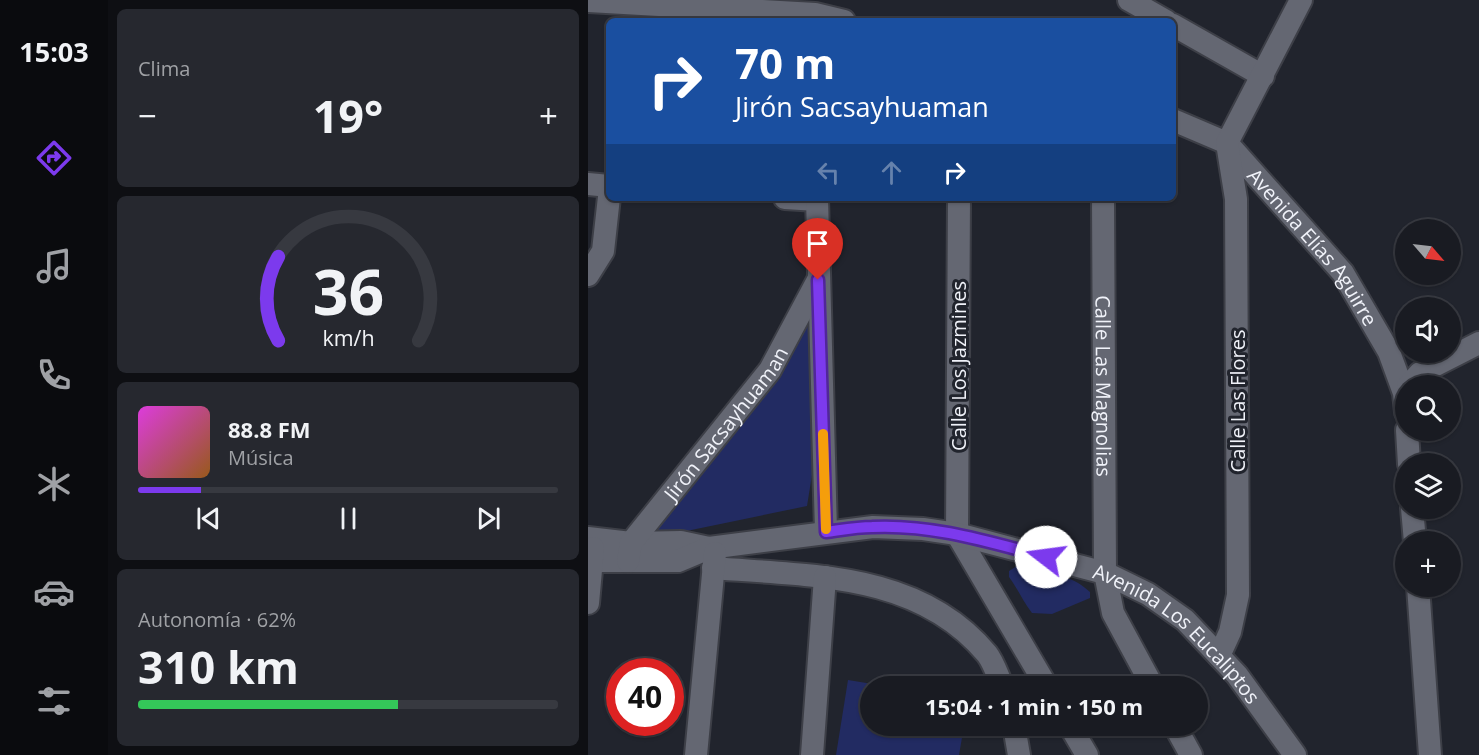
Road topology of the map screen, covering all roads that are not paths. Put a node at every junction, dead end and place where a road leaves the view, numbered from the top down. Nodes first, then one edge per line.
1 (1129, 0) edge
2 (1301, 0) edge
3 (588, 1) edge
4 (624, 12) edge
5 (814, 12) edge
6 (834, 18) edge
7 (1161, 18) edge
8 (1176, 27) edge
9 (1263, 76) junction
10 (1176, 121) edge
11 (1227, 143) junction
12 (588, 184) edge
13 (606, 186) edge
14 (609, 201) edge
15 (817, 201) edge
16 (959, 201) edge
17 (1103, 201) edge
18 (588, 275) edge
19 (818, 280) junction
20 (1477, 351) edge
21 (1398, 375) edge
22 (1419, 375) edge
23 (826, 532) junction
24 (957, 534) junction
25 (590, 537) edge
26 (629, 552) junction
27 (713, 555) junction
28 (590, 561) edge
29 (1105, 573) junction
30 (825, 577) junction
31 (1419, 597) edge
32 (588, 603) edge
33 (1219, 656) junction
34 (998, 676) edge
35 (1041, 676) edge
36 (1147, 676) edge
37 (1016, 736) edge
38 (1076, 736) edge
39 (1181, 736) edge
40 (696, 755) edge
41 (812, 755) edge
42 (1019, 755) edge
43 (1087, 755) edge
44 (1191, 755) edge
45 (1295, 755) edge
46 (1430, 755) edge

1 - 7 street
2 - 9 street
3 - 4 street
4 - 5 street
5 - 6 street
8 - 9 street
9 - 11 street
10 - 11 street, Avenida Elías Aguirre
11 - 21 street, Avenida Elías Aguirre
11 - 33 street, Calle Las Flores
12 - 13 street
14 - 18 street
15 - 19 street, Jirón Sacsayhuaman
16 - 24 street, Calle Los Jazmines
17 - 29 street, Calle Las Magnolias
19 - 23 street, Jirón Sacsayhuaman
19 - 26 street, Jirón Sacsayhuaman
20 - 22 street
23 - 24 street, Avenida Los Eucaliptos
23 - 27 street, Avenida Los Eucaliptos
24 - 29 street, Avenida Los Eucaliptos
24 - 35 street
25 - 26 street
25 - 28 street
26 - 27 street
26 - 28 street
27 - 30 street
27 - 40 street
28 - 32 street
29 - 33 street, Avenida Los Eucaliptos
29 - 36 street, Calle Las Magnolias
30 - 34 street
30 - 41 street
31 - 46 street
33 - 45 street, Avenida Los Eucaliptos
37 - 42 street
38 - 43 street
39 - 44 street

